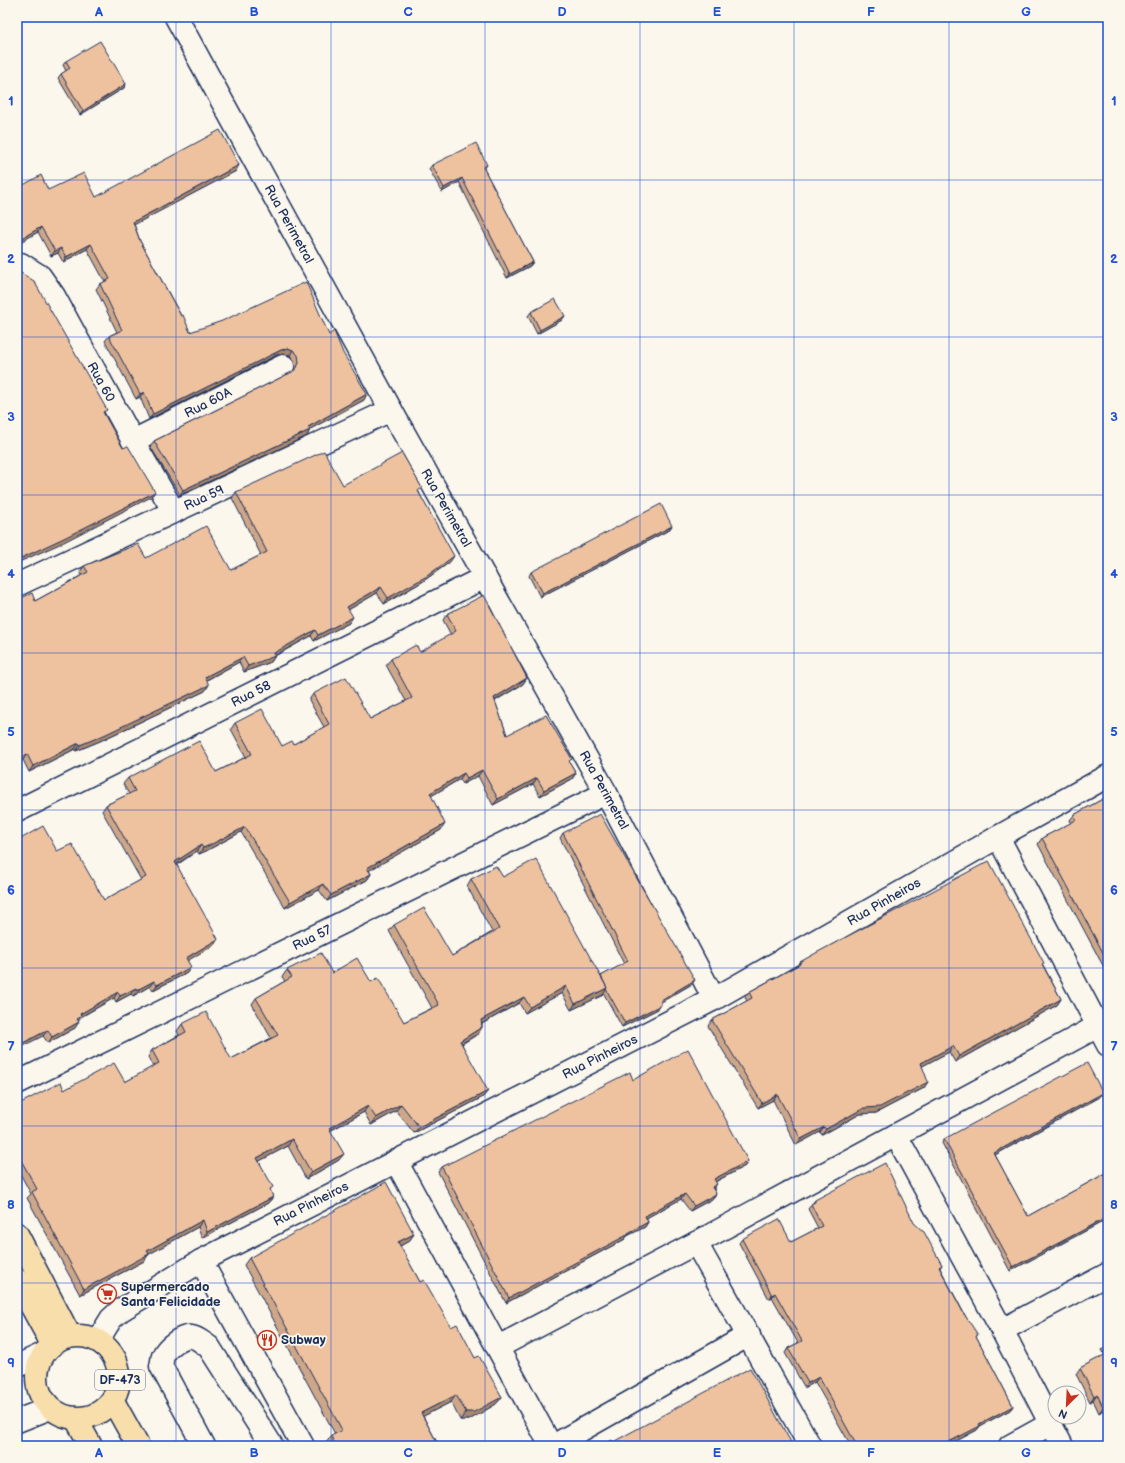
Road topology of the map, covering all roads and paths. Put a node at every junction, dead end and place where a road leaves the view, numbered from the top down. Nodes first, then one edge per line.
1 (176, 17) edge
2 (17, 266) edge
3 (283, 366) dead end
4 (391, 410) junction
5 (133, 441) junction
6 (174, 512) junction
7 (485, 577) junction
8 (17, 585) edge
9 (1108, 776) edge
10 (606, 793) junction
11 (17, 811) edge
12 (998, 837) junction
13 (714, 999) junction
14 (1098, 1026) junction
15 (1108, 1045) edge
16 (17, 1083) edge
17 (896, 1135) junction
18 (396, 1161) junction
19 (17, 1234) edge
20 (696, 1243) junction
21 (201, 1261) junction
22 (1108, 1274) edge
23 (17, 1280) edge
24 (1002, 1330) junction
25 (749, 1335) junction
26 (98, 1340) junction
27 (55, 1344) junction
28 (498, 1348) junction
29 (17, 1366) edge
30 (113, 1401) junction
31 (50, 1408) junction
32 (1047, 1418) edge
33 (76, 1419) junction
34 (17, 1420) edge
35 (1048, 1425) edge
36 (1051, 1425) edge
37 (91, 1446) edge
38 (138, 1446) edge
39 (204, 1446) edge
40 (272, 1446) edge
41 (303, 1446) edge
42 (552, 1446) edge
43 (810, 1446) edge
44 (1010, 1446) edge
45 (1062, 1446) edge

1 - 4 street, Rua Perimetral
2 - 5 street, Rua 60
3 - 5 street, Rua 60A
4 - 6 street, Rua 59
4 - 7 street, Rua Perimetral
5 - 6 street, Rua 60
6 - 8 street, Rua 59
7 - 10 street, Rua Perimetral
7 - 11 street, Rua 58
9 - 12 street, Rua Pinheiros
10 - 13 street, Rua Perimetral
10 - 16 street, Rua 57
12 - 13 street, Rua Pinheiros
12 - 14 street
13 - 18 street, Rua Pinheiros
14 - 15 street
14 - 17 street
17 - 20 street
17 - 24 street
18 - 21 street, Rua Pinheiros
18 - 28 street
19 - 27 main road
20 - 25 street
20 - 28 street
21 - 26 street, Rua Pinheiros
21 - 41 street
22 - 24 street
23 - 27 main road
24 - 32 street
25 - 42 street
25 - 43 street
26 - 27 main road
26 - 30 main road, DF-473
27 - 29 street
27 - 31 main road
28 - 42 street
30 - 33 main road, DF-473
30 - 38 main road
31 - 33 main road
31 - 34 street
33 - 37 main road
35 - 44 street
36 - 45 street
39 - 40 street

